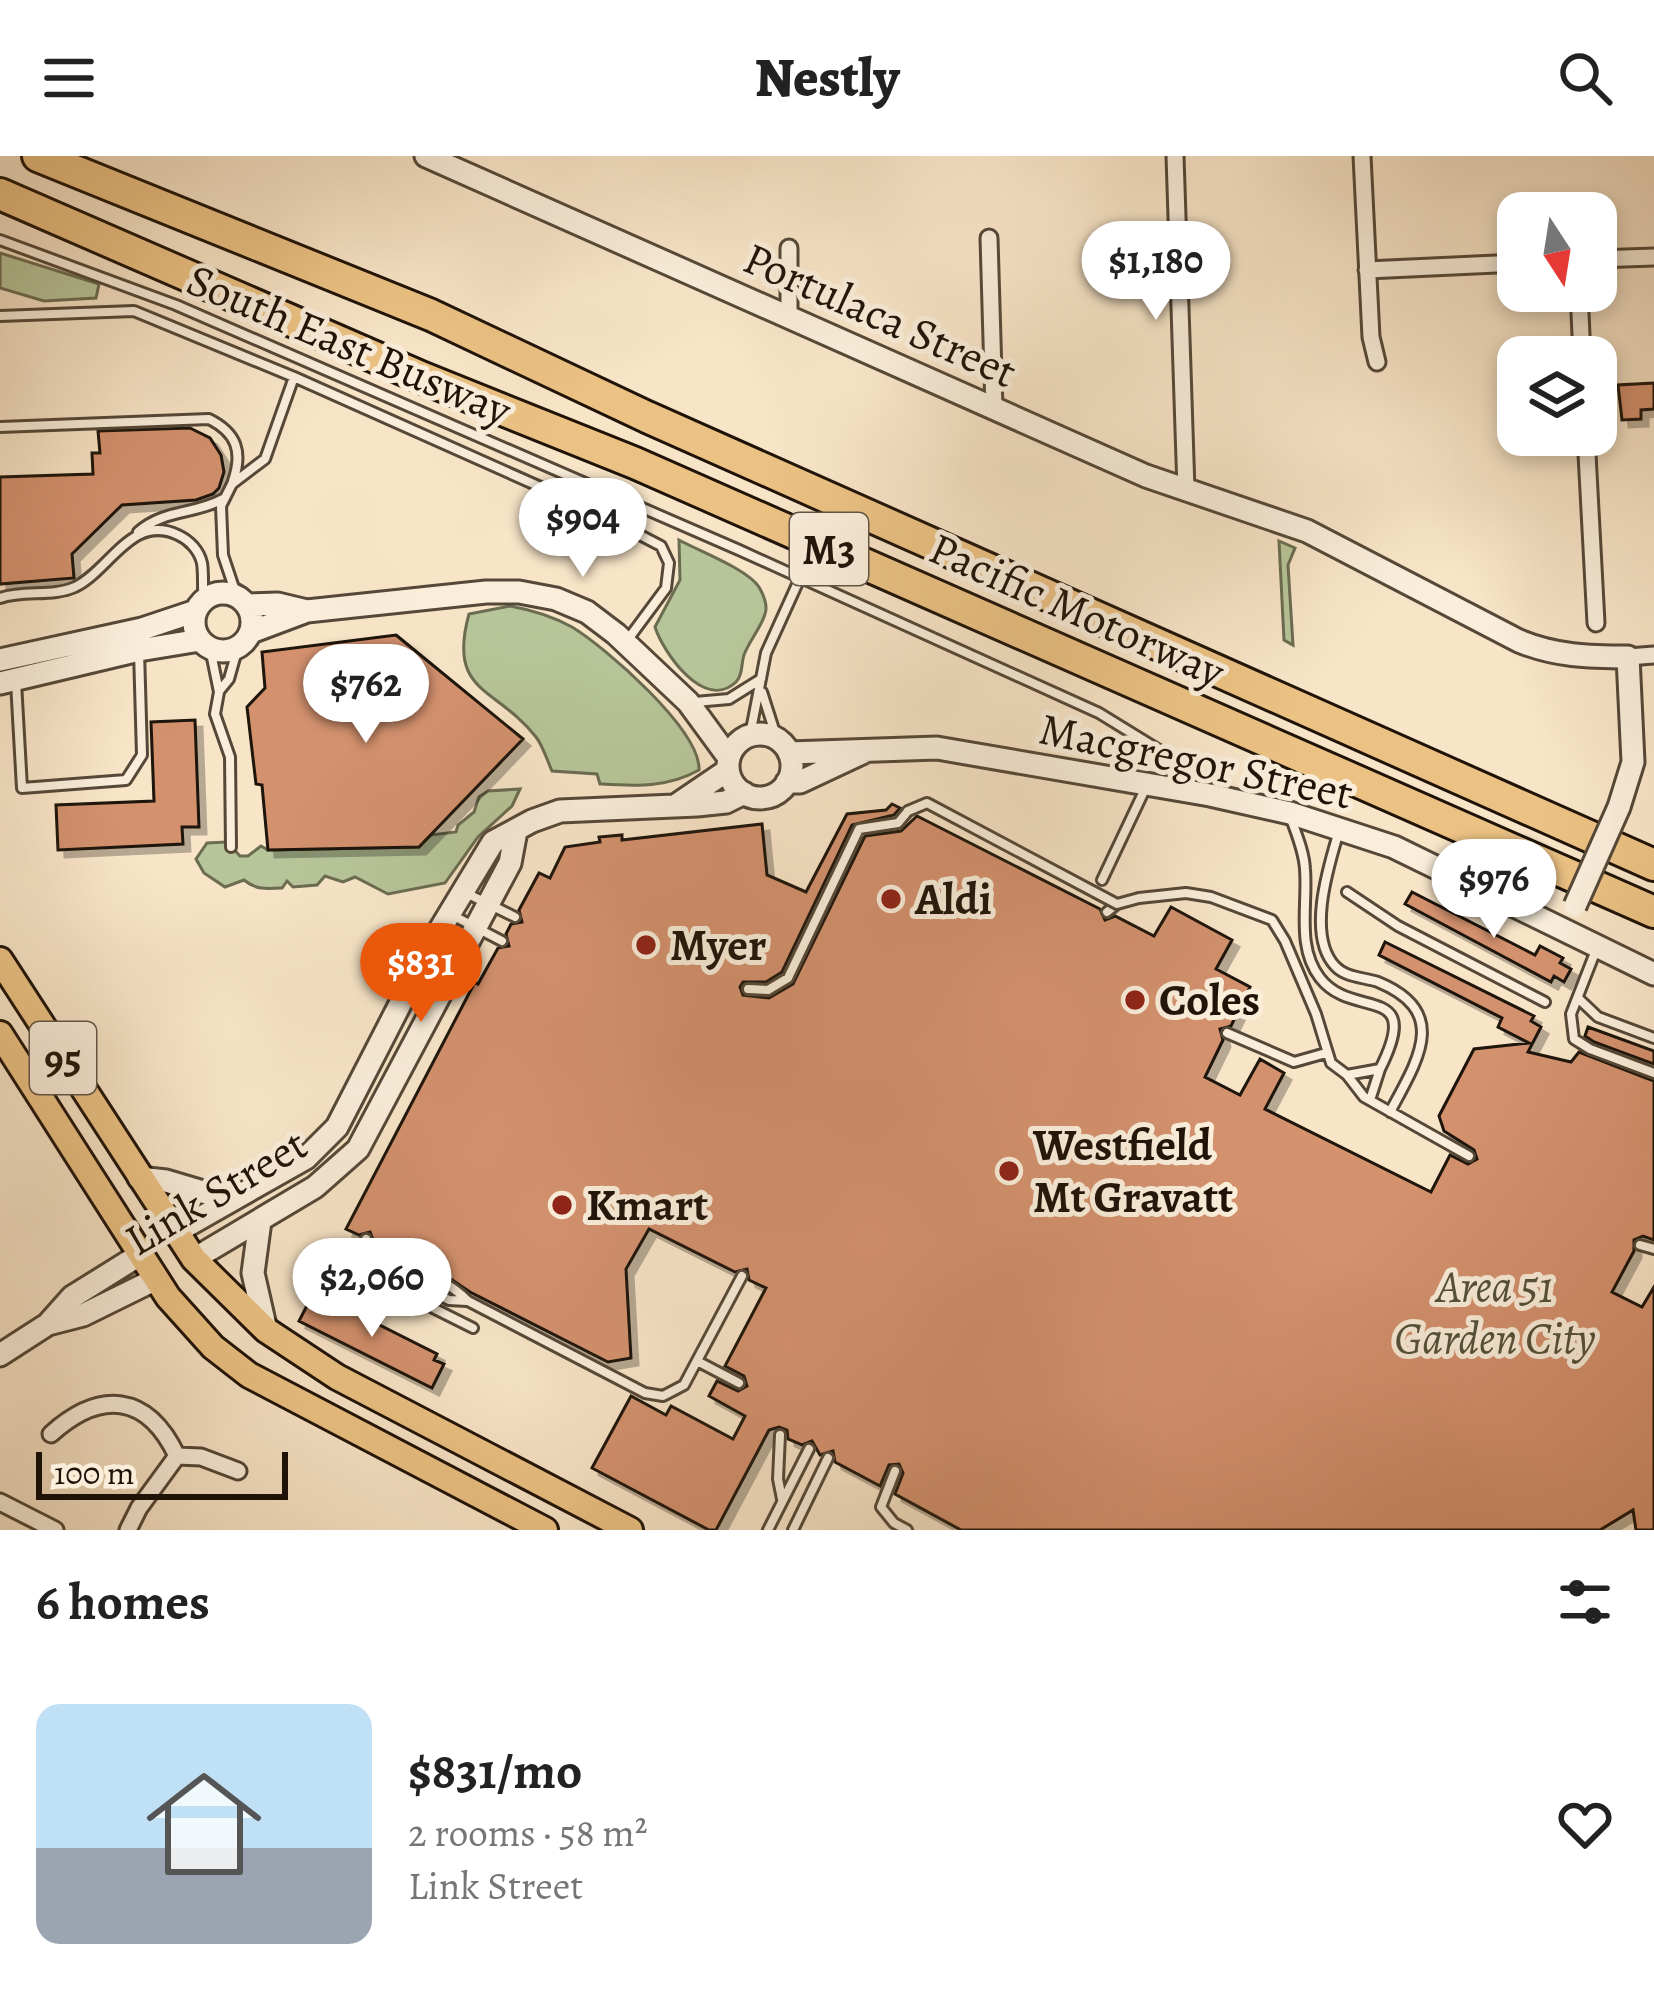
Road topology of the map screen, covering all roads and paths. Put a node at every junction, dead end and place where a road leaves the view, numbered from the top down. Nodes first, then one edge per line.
1 (38, 156) edge
2 (427, 156) edge
3 (1175, 156) edge
4 (1362, 156) edge
5 (0, 194) edge
6 (989, 238) dead end
7 (0, 240) edge
8 (789, 248) dead end
9 (1654, 257) edge
10 (1617, 258) edge
11 (1497, 263) edge
12 (1367, 270) junction
13 (0, 316) edge
14 (789, 318) junction
15 (1377, 362) dead end
16 (295, 377) junction
17 (994, 407) junction
18 (0, 427) edge
19 (1587, 456) edge
20 (232, 484) junction
21 (1186, 490) junction
22 (224, 499) junction
23 (137, 533) junction
24 (800, 578) junction
25 (0, 598) edge
26 (242, 601) junction
27 (200, 606) junction
28 (307, 611) junction
29 (1596, 623) dead end
30 (244, 639) junction
31 (625, 643) junction
32 (205, 644) junction
33 (139, 650) junction
34 (1654, 656) edge
35 (1628, 657) junction
36 (0, 660) edge
37 (761, 679) junction
38 (8, 681) edge
39 (761, 691) junction
40 (220, 692) junction
41 (688, 702) junction
42 (706, 722) junction
43 (747, 737) junction
44 (783, 746) junction
45 (864, 752) junction
46 (1164, 752) dead end
47 (729, 764) junction
48 (787, 782) junction
49 (1147, 786) junction
50 (744, 793) junction
51 (677, 804) junction
52 (1290, 813) junction
53 (1339, 829) junction
54 (517, 831) junction
55 (231, 847) dead end
56 (1654, 866) edge
57 (1102, 880) dead end
58 (462, 891) junction
59 (1347, 892) dead end
60 (488, 904) junction
61 (1117, 904) junction
62 (1106, 912) dead end
63 (1654, 912) edge
64 (448, 914) junction
65 (515, 917) dead end
66 (474, 928) junction
67 (1564, 932) junction
68 (502, 941) dead end
69 (1597, 948) junction
70 (0, 960) edge
71 (1654, 974) edge
72 (748, 989) dead end
73 (1578, 998) junction
74 (1545, 1002) dead end
75 (1227, 1033) dead end
76 (0, 1034) edge
77 (1654, 1038) edge
78 (1326, 1053) junction
79 (1380, 1069) junction
80 (1654, 1072) edge
81 (1347, 1075) junction
82 (1370, 1100) junction
83 (1390, 1112) junction
84 (1469, 1156) dead end
85 (139, 1178) junction
86 (230, 1200) junction
87 (260, 1221) junction
88 (175, 1233) junction
89 (366, 1239) dead end
90 (1640, 1245) dead end
91 (1654, 1249) edge
92 (360, 1252) junction
93 (141, 1254) junction
94 (194, 1259) junction
95 (398, 1274) dead end
96 (742, 1276) dead end
97 (156, 1279) junction
98 (468, 1301) junction
99 (48, 1324) junction
100 (473, 1328) dead end
101 (266, 1330) junction
102 (0, 1355) edge
103 (697, 1361) junction
104 (740, 1383) dead end
105 (51, 1434) dead end
106 (780, 1435) dead end
107 (808, 1449) dead end
108 (177, 1456) junction
109 (828, 1458) dead end
110 (238, 1471) dead end
111 (895, 1472) dead end
112 (783, 1501) junction
113 (0, 1502) edge
114 (541, 1529) edge
115 (56, 1530) edge
116 (128, 1530) edge
117 (630, 1530) edge
118 (768, 1530) edge
119 (793, 1530) edge
120 (907, 1530) edge

1 - 56 highway, Pacific Motorway / M3
2 - 14 street, Portulaca Street
3 - 21 street
4 - 12 street
5 - 63 highway, Pacific Motorway / M3
6 - 17 street
7 - 24 lane, South East Busway
8 - 14 street
9 - 10 street
11 - 12 street
12 - 15 street
13 - 16 lane
14 - 17 street, Portulaca Street
16 - 20 lane
16 - 31 lane
17 - 21 street, Portulaca Street
18 - 20 lane
19 - 29 street
20 - 22 lane
21 - 35 street, Portulaca Street
22 - 23 lane
22 - 26 lane
23 - 25 lane
23 - 27 lane
24 - 37 lane
24 - 46 lane, South East Busway
26 - 27 street
26 - 28 street
26 - 30 street
27 - 32 street
27 - 36 street
28 - 30 street
28 - 31 street
30 - 32 street
30 - 40 lane
31 - 41 street
32 - 33 street
32 - 40 lane
33 - 38 street
33 - 38 lane
34 - 35 street
35 - 67 street, bridge
37 - 39 lane
37 - 41 lane
39 - 43 lane
39 - 44 lane
40 - 55 lane
41 - 42 street
42 - 43 street
42 - 47 street
43 - 44 street
43 - 47 street
44 - 45 street, Macgregor Street
44 - 48 street
45 - 48 street, Macgregor Street
45 - 49 street, Macgregor Street
47 - 50 street
47 - 51 street
48 - 50 street
49 - 52 street, Macgregor Street
49 - 57 lane
50 - 51 street, Link Street
51 - 54 street, Link Street
52 - 53 street, Macgregor Street
52 - 79 lane
53 - 67 street, Macgregor Street
53 - 83 lane
54 - 58 street, Link Street
54 - 60 street, Link Street
58 - 60 lane
58 - 64 street, Link Street
59 - 74 lane
60 - 65 lane
60 - 66 street, Link Street
61 - 62 lane
61 - 72 lane, bridge
61 - 78 lane, bridge
64 - 66 lane
64 - 86 street, Link Street
66 - 68 lane
66 - 87 street, Link Street
67 - 69 street, Macgregor Street
69 - 71 street, Macgregor Street
69 - 73 lane
70 - 85 main road, 95
73 - 77 lane
73 - 80 lane
75 - 78 lane
76 - 93 main road, 95
78 - 81 lane
79 - 81 lane
79 - 82 lane
81 - 82 lane
82 - 83 lane
83 - 84 lane
85 - 86 street
85 - 88 main road, 95
86 - 88 street, Link Street
87 - 94 street, Link Street
87 - 101 street
88 - 93 main road, Link Street
88 - 94 main road, 95
89 - 92 lane
90 - 91 lane
92 - 98 lane
92 - 100 lane
93 - 97 main road, 95
93 - 99 street, Link Street
94 - 97 main road, Link Street
94 - 101 main road, 95
95 - 98 lane
96 - 103 lane
97 - 99 street, Link Street
97 - 114 main road, 95
98 - 103 lane
99 - 102 street, Link Street
101 - 117 main road, 95
103 - 104 lane
105 - 108 street
106 - 112 lane
107 - 112 lane
108 - 110 street
108 - 116 street
109 - 119 lane
111 - 120 lane
112 - 118 lane
113 - 115 street

